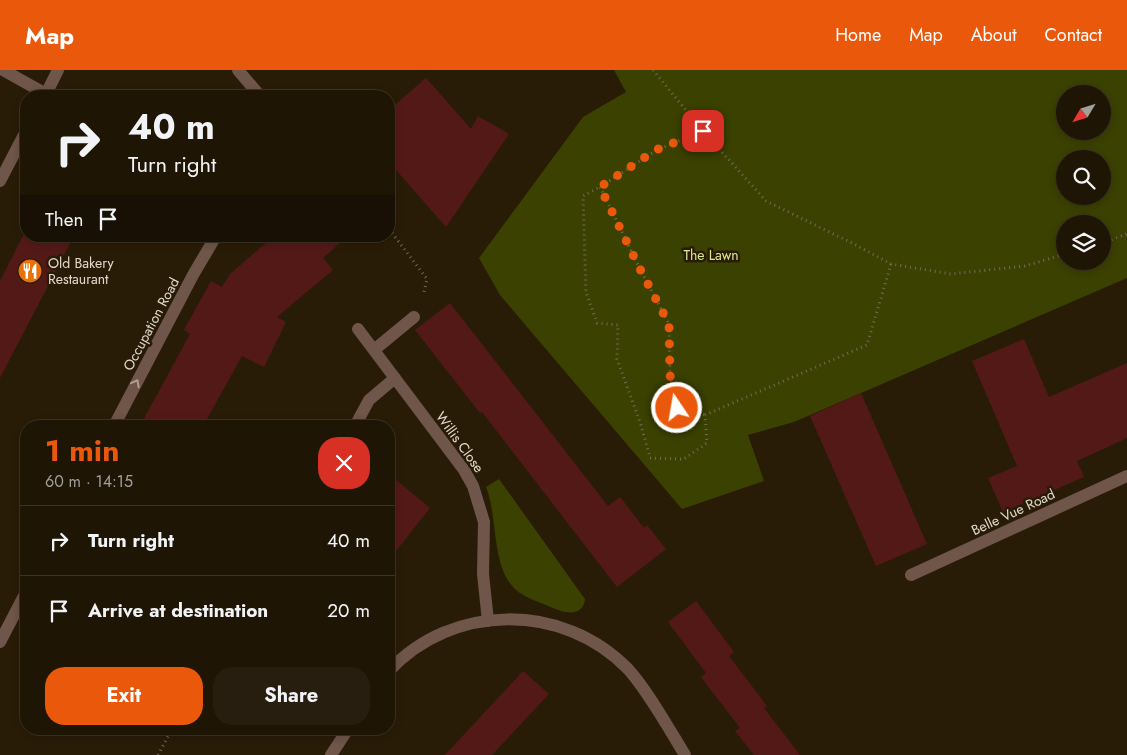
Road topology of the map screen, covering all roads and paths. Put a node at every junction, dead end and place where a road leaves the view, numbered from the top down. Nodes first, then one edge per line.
1 (3, 70) edge
2 (58, 70) edge
3 (238, 70) edge
4 (653, 70) edge
5 (37, 90) edge
6 (48, 90) edge
7 (255, 90) edge
8 (703, 131) junction
9 (20, 143) edge
10 (0, 181) edge
11 (600, 187) junction
12 (1127, 234) edge
13 (395, 237) edge
14 (1111, 240) edge
15 (212, 242) edge
16 (1056, 257) edge
17 (891, 264) junction
18 (414, 316) joint
19 (358, 329) dead end
20 (374, 350) junction
21 (395, 378) junction
22 (704, 415) junction
23 (117, 420) edge
24 (358, 420) edge
25 (1127, 476) edge
26 (911, 576) dead end
27 (20, 604) edge
28 (488, 621) junction
29 (0, 642) edge
30 (395, 665) edge
31 (169, 735) edge
32 (344, 735) edge
33 (158, 755) edge
34 (331, 755) edge
35 (685, 755) edge

1 - 5 street
2 - 6 street
3 - 7 street
4 - 8 path
8 - 11 path
8 - 17 path
9 - 10 street
11 - 22 path
11 - 22 path
12 - 14 path
13 - 18 path
23 -> 15 street, Occupation Road
16 - 17 path
17 - 22 path
18 - 20 street
19 - 20 street, Willis Close
20 - 21 street, Willis Close
21 - 24 street
21 - 28 street, Willis Close
25 - 26 street, Belle Vue Road
27 - 29 street
28 - 30 street
28 - 35 street
31 - 33 path
32 - 34 street

